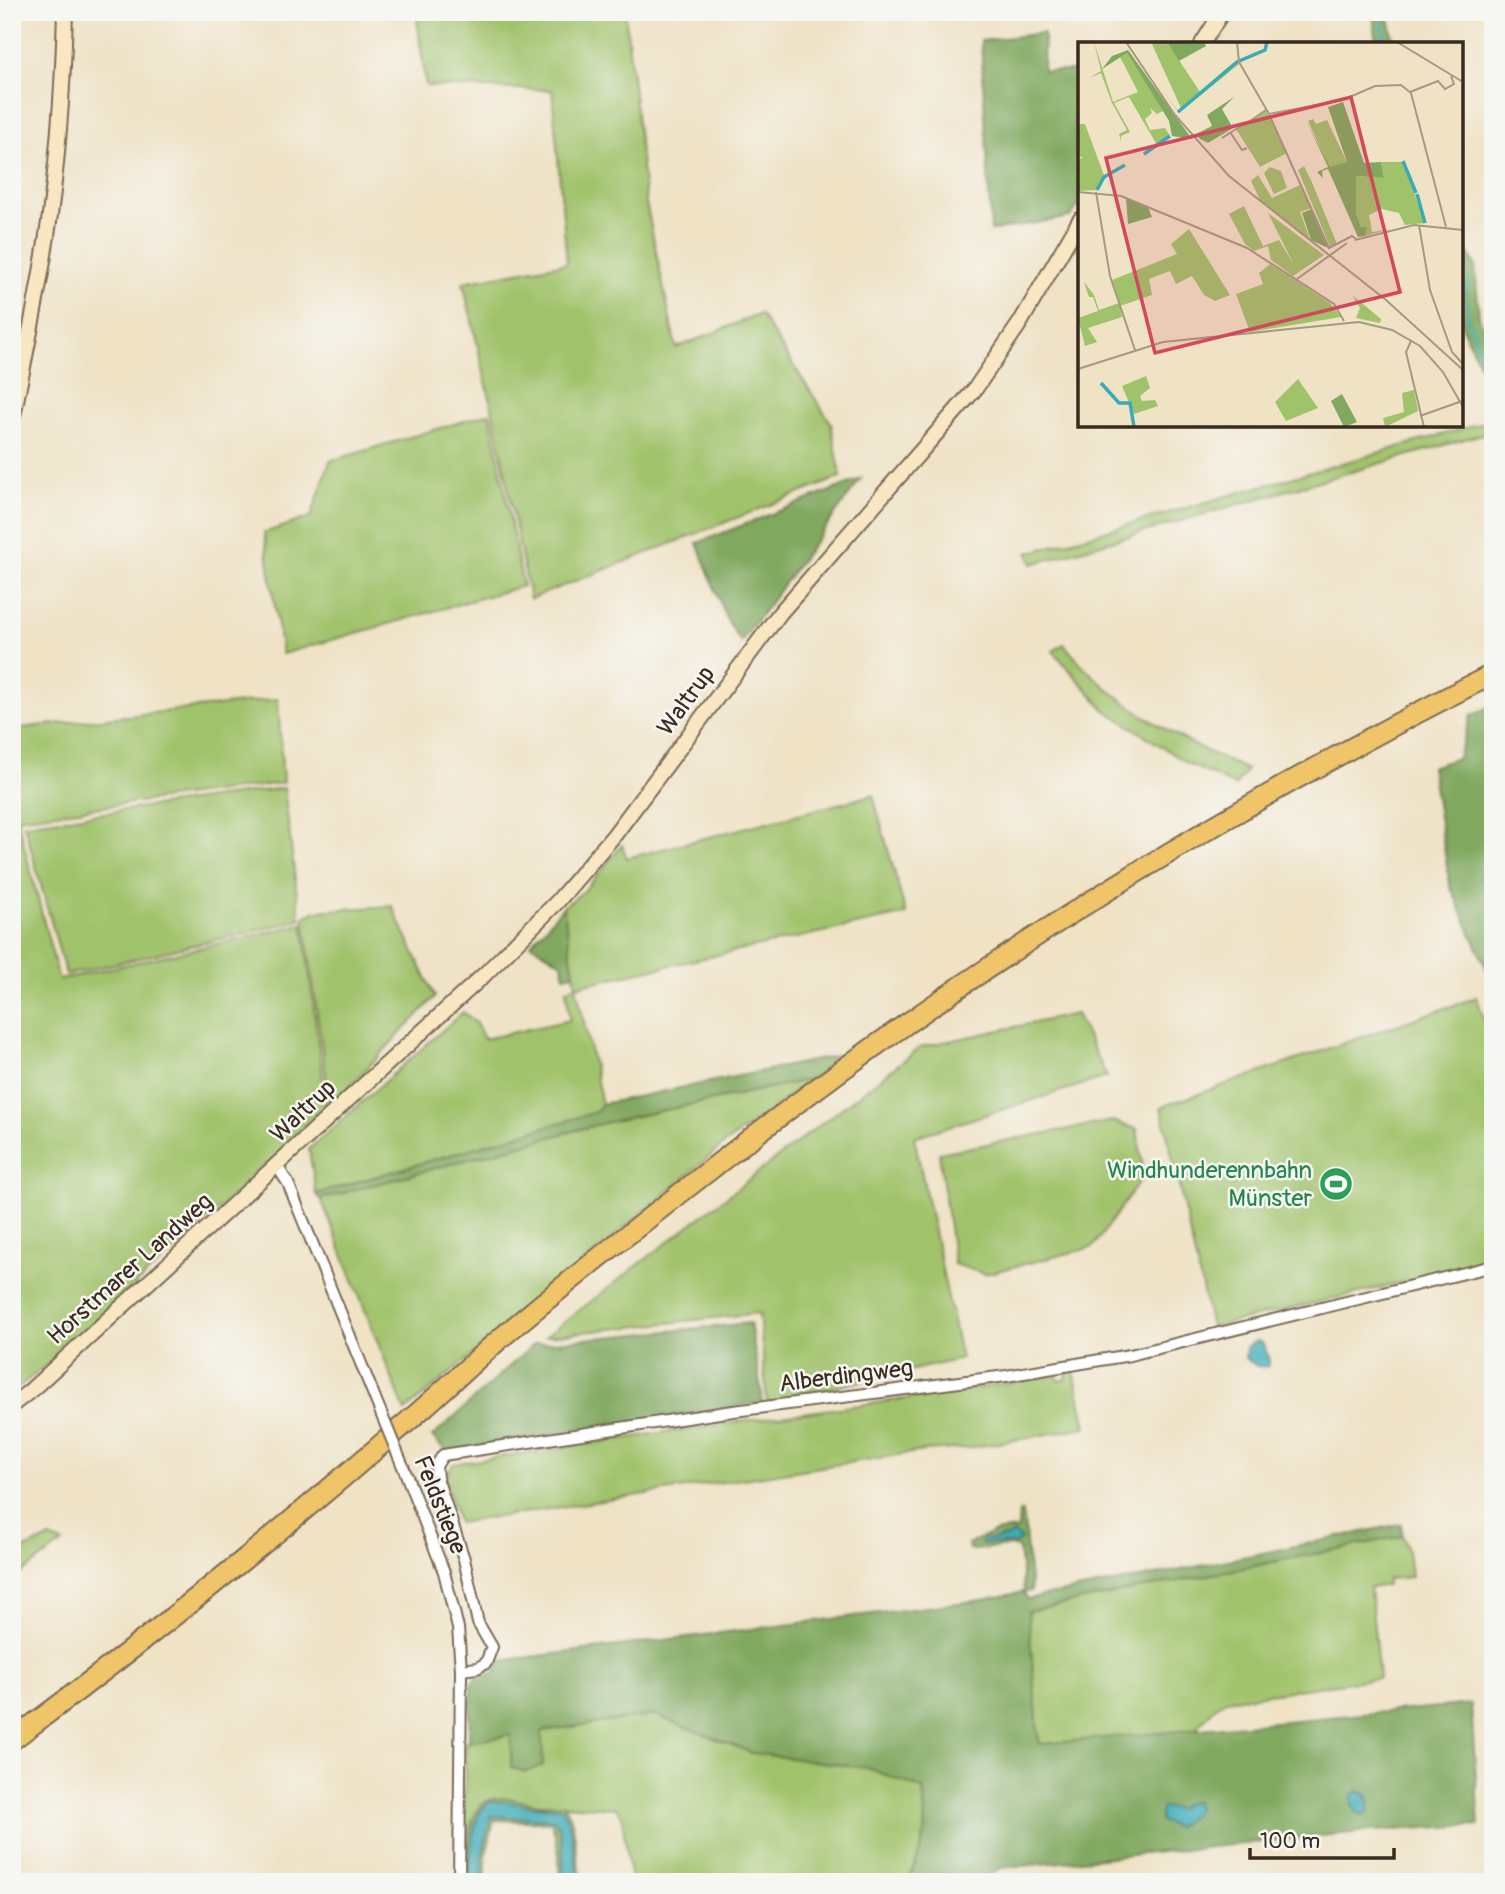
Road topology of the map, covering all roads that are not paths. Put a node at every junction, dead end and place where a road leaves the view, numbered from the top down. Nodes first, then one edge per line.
1 (65, 12) edge
2 (1222, 12) edge
3 (1203, 42) edge
4 (1078, 223) edge
5 (12, 421) edge
6 (1493, 674) edge
7 (1493, 686) edge
8 (277, 1166) junction
9 (1493, 1266) edge
10 (12, 1405) edge
11 (461, 1670) junction
12 (12, 1740) edge
13 (12, 1751) edge
14 (459, 1882) edge

1 - 5 main road
2 - 3 main road
4 - 8 main road, Waltrup
6 - 12 highway
7 - 13 highway
8 - 10 main road, Horstmarer Landweg
8 - 11 street, Feldstiege, bridge
9 - 11 street, Alberdingweg
11 - 14 street, Feldstiege

